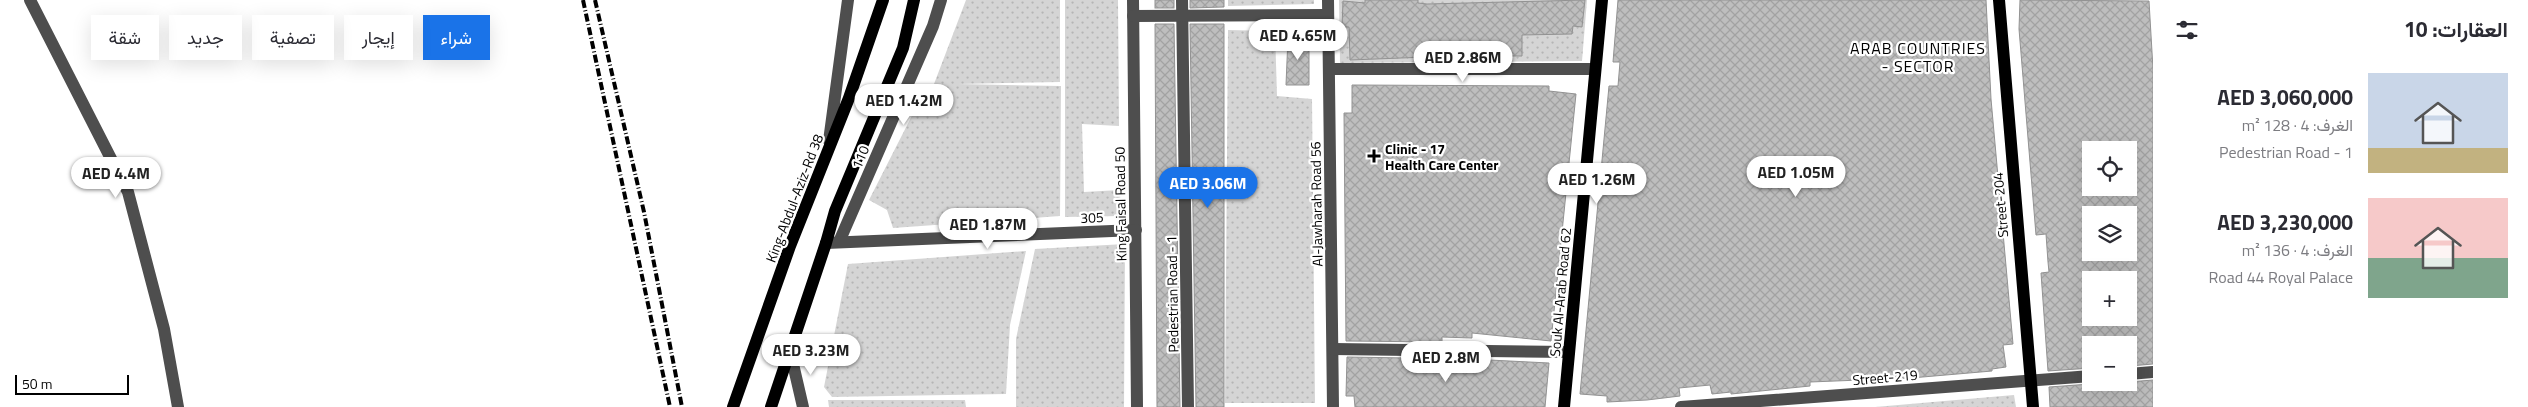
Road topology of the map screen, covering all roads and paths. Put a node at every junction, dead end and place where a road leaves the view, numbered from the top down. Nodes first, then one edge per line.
1 (30, 0) edge
2 (848, 0) edge
3 (882, 0) edge
4 (914, 0) edge
5 (941, 0) edge
6 (1133, 0) edge
7 (1182, 0) edge
8 (1328, 0) edge
9 (1602, 0) edge
10 (1998, 0) edge
11 (1328, 15) junction
12 (1133, 16) junction
13 (1182, 16) junction
14 (1330, 69) junction
15 (1595, 69) junction
16 (828, 153) junction
17 (1136, 230) junction
18 (833, 243) junction
19 (1333, 349) junction
20 (790, 350) junction
21 (1569, 352) junction
22 (2153, 372) edge
23 (2137, 373) edge
24 (2082, 377) edge
25 (2030, 381) junction
26 (1765, 404) edge
27 (178, 407) edge
28 (733, 407) edge
29 (771, 407) edge
30 (803, 407) edge
31 (1138, 407) edge
32 (1188, 407) edge
33 (1333, 407) edge
34 (1564, 407) edge
35 (1681, 407) edge
36 (2033, 407) edge

1 - 27 street
2 - 16 street
3 - 16 main road, King-Abdul-Aziz-Rd 38
4 - 18 main road
5 - 18 street, 110
6 - 12 street, King Faisal Road 50
7 - 13 street, Pedestrian Road - 1
8 - 11 street, Al-Jawharah Road 56
9 - 15 main road, Souk Al-Arab Road 62
10 - 25 main road, Street-204
11 - 13 street
11 - 14 street, Al-Jawharah Road 56
12 - 13 street
12 - 17 street, King Faisal Road 50
13 - 32 street, Pedestrian Road - 1
14 - 15 street
14 - 19 street, Al-Jawharah Road 56
15 - 21 main road, Souk Al-Arab Road 62
16 - 28 main road, King-Abdul-Aziz-Rd 38
17 - 18 street, 305
17 - 31 street, King Faisal Road 50
18 - 20 main road
19 - 21 street
19 - 33 street, Al-Jawharah Road 56
20 - 29 main road
20 - 30 street
21 - 34 main road, Souk Al-Arab Road 62
22 - 23 street
24 - 25 street, Street-219
25 - 26 street, Street-219
25 - 36 main road, Street-204
26 - 35 street, Street-219

